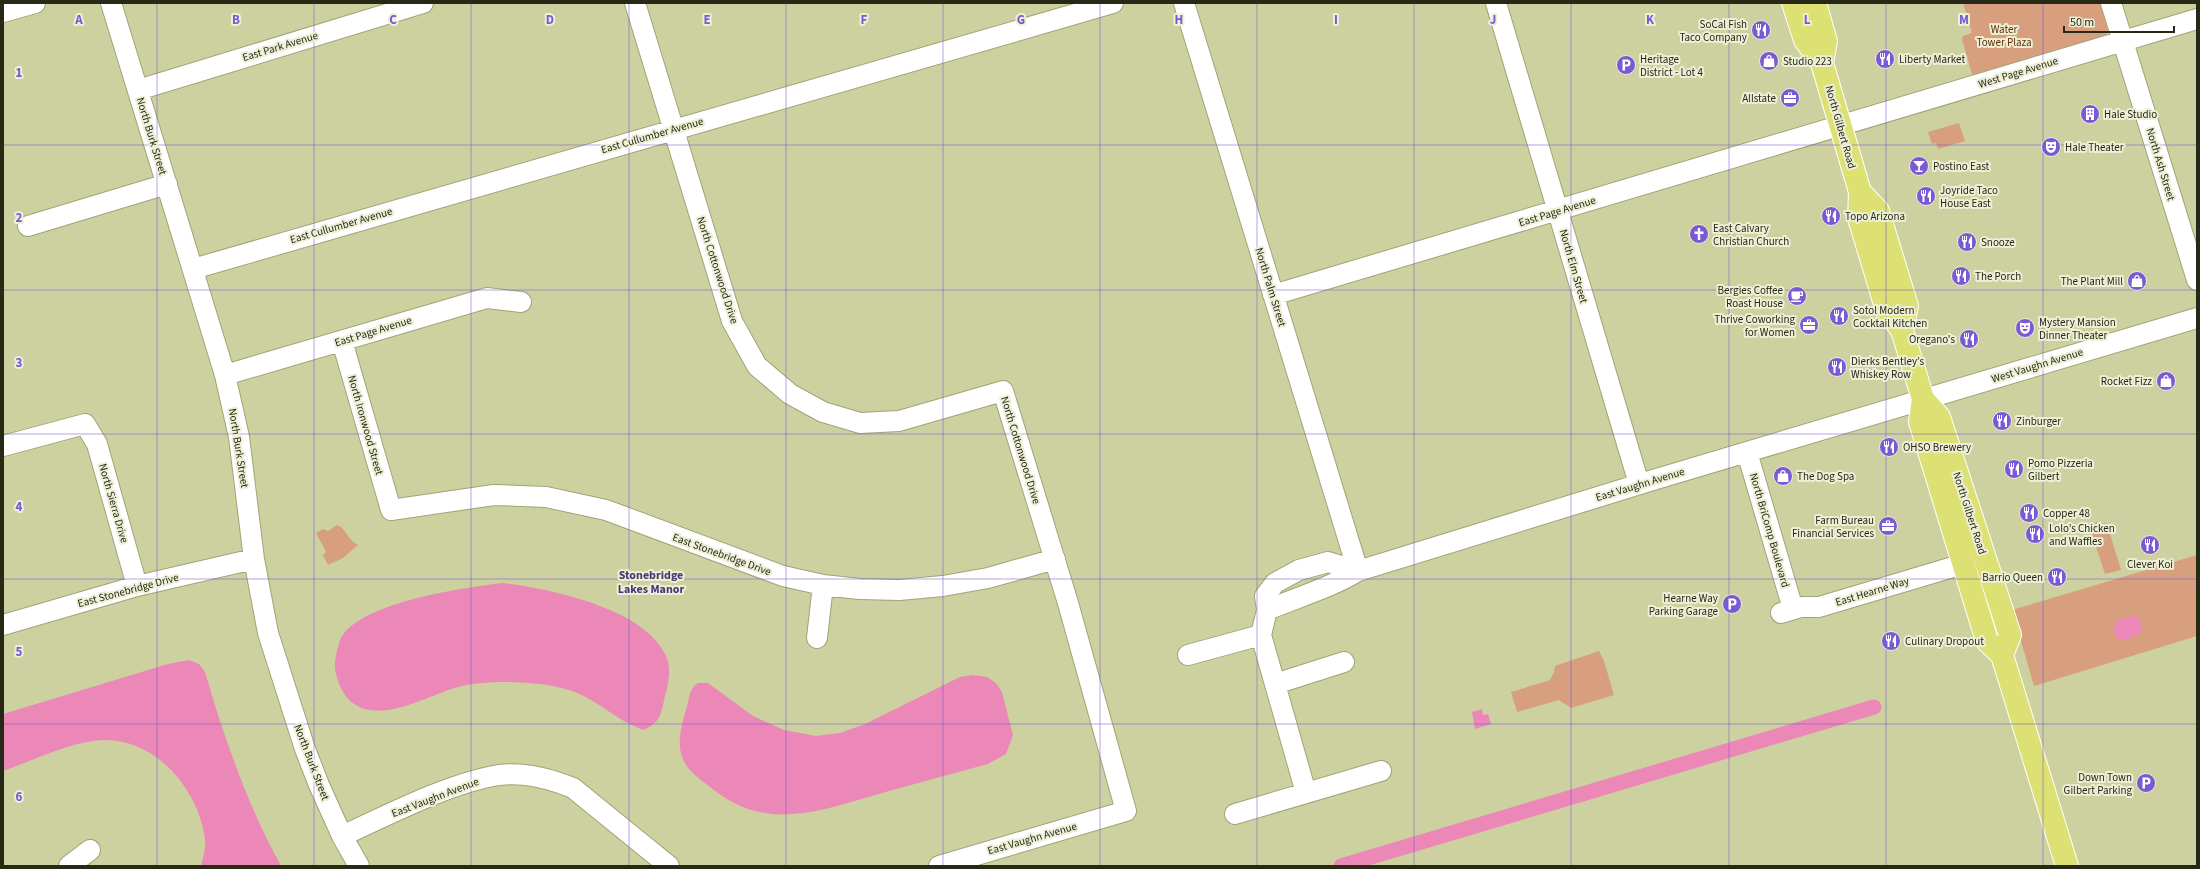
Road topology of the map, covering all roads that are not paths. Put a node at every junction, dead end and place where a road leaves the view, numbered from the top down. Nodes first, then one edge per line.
1 (35, 3) edge
2 (112, 3) edge
3 (423, 3) edge
4 (635, 3) edge
5 (1112, 3) edge
6 (1184, 3) edge
7 (1496, 3) edge
8 (1794, 3) edge
9 (1815, 3) edge
10 (2111, 3) edge
11 (3, 12) edge
12 (2197, 18) edge
13 (2123, 40) junction
14 (1822, 63) junction
15 (138, 90) junction
16 (1840, 125) junction
17 (673, 129) junction
18 (167, 184) junction
19 (1558, 211) junction
20 (28, 226) dead end
21 (193, 269) junction
22 (2197, 280) edge
23 (1273, 295) junction
24 (521, 302) dead end
25 (2197, 318) edge
26 (342, 341) junction
27 (225, 375) junction
28 (1923, 400) junction
29 (3, 446) edge
30 (1747, 452) junction
31 (1639, 484) junction
32 (391, 510) joint
33 (254, 559) junction
34 (1055, 559) junction
35 (1963, 564) junction
36 (1358, 571) junction
37 (823, 585) junction
38 (137, 586) junction
39 (1787, 611) joint
40 (3, 625) edge
41 (1261, 635) junction
42 (817, 638) dead end
43 (1188, 655) dead end
44 (2002, 655) junction
45 (1344, 662) dead end
46 (1275, 684) junction
47 (1381, 771) dead end
48 (1306, 793) junction
49 (1126, 811) joint
50 (1235, 814) dead end
51 (342, 836) junction
52 (90, 850) dead end
53 (666, 865) edge
54 (69, 866) edge
55 (359, 866) edge
56 (939, 866) edge
57 (2067, 866) edge

1 - 11 street
2 - 15 street, North Burk Street
3 - 15 street, East Park Avenue
4 - 17 street, North Cottonwood Drive
5 - 17 street, East Cullumber Avenue
6 - 23 street, North Palm Street
7 - 19 street, North Elm Street
8 - 14 main road, North Gilbert Road
9 - 14 main road, North Gilbert Road
10 - 13 street, North Ash Street
12 - 13 street, West Page Avenue
13 - 16 street, West Page Avenue
13 - 22 street, North Ash Street
14 - 16 main road, North Gilbert Road
15 - 18 street, North Burk Street
16 - 19 street, East Page Avenue
16 - 28 main road, North Gilbert Road
17 - 21 street, East Cullumber Avenue
17 - 34 street, North Cottonwood Drive
18 - 20 street
18 - 21 street, North Burk Street
19 - 23 street, East Page Avenue
19 - 31 street, North Elm Street
21 - 27 street, North Burk Street
23 - 36 street, North Palm Street
24 - 26 street, East Page Avenue
25 - 28 street, West Vaughn Avenue
26 - 27 street, East Page Avenue
26 - 32 street, North Ironwood Street
27 - 33 street, North Burk Street
28 - 30 street, East Vaughn Avenue
28 - 35 main road, North Gilbert Road
28 - 44 main road, North Gilbert Road
29 - 38 street, North Sierra Drive
30 - 31 street, East Vaughn Avenue
30 - 39 street, North BriComp Boulevard
31 - 36 street, East Vaughn Avenue
32 - 37 street, East Stonebridge Drive
33 - 38 street, East Stonebridge Drive
33 - 51 street, North Burk Street
34 - 37 street, East Stonebridge Drive
34 - 49 street, North Cottonwood Drive
35 - 39 street, East Hearne Way
35 - 44 main road, North Gilbert Road
36 - 41 street, East Vaughn Avenue
37 - 42 street
38 - 40 street, East Stonebridge Drive
41 - 43 street
41 - 46 street
44 - 57 main road, North Gilbert Road
45 - 46 street
46 - 48 street
47 - 48 street
48 - 50 street
49 - 56 street, East Vaughn Avenue
51 - 53 street, East Vaughn Avenue
51 - 55 street, North Burk Street
52 - 54 street

